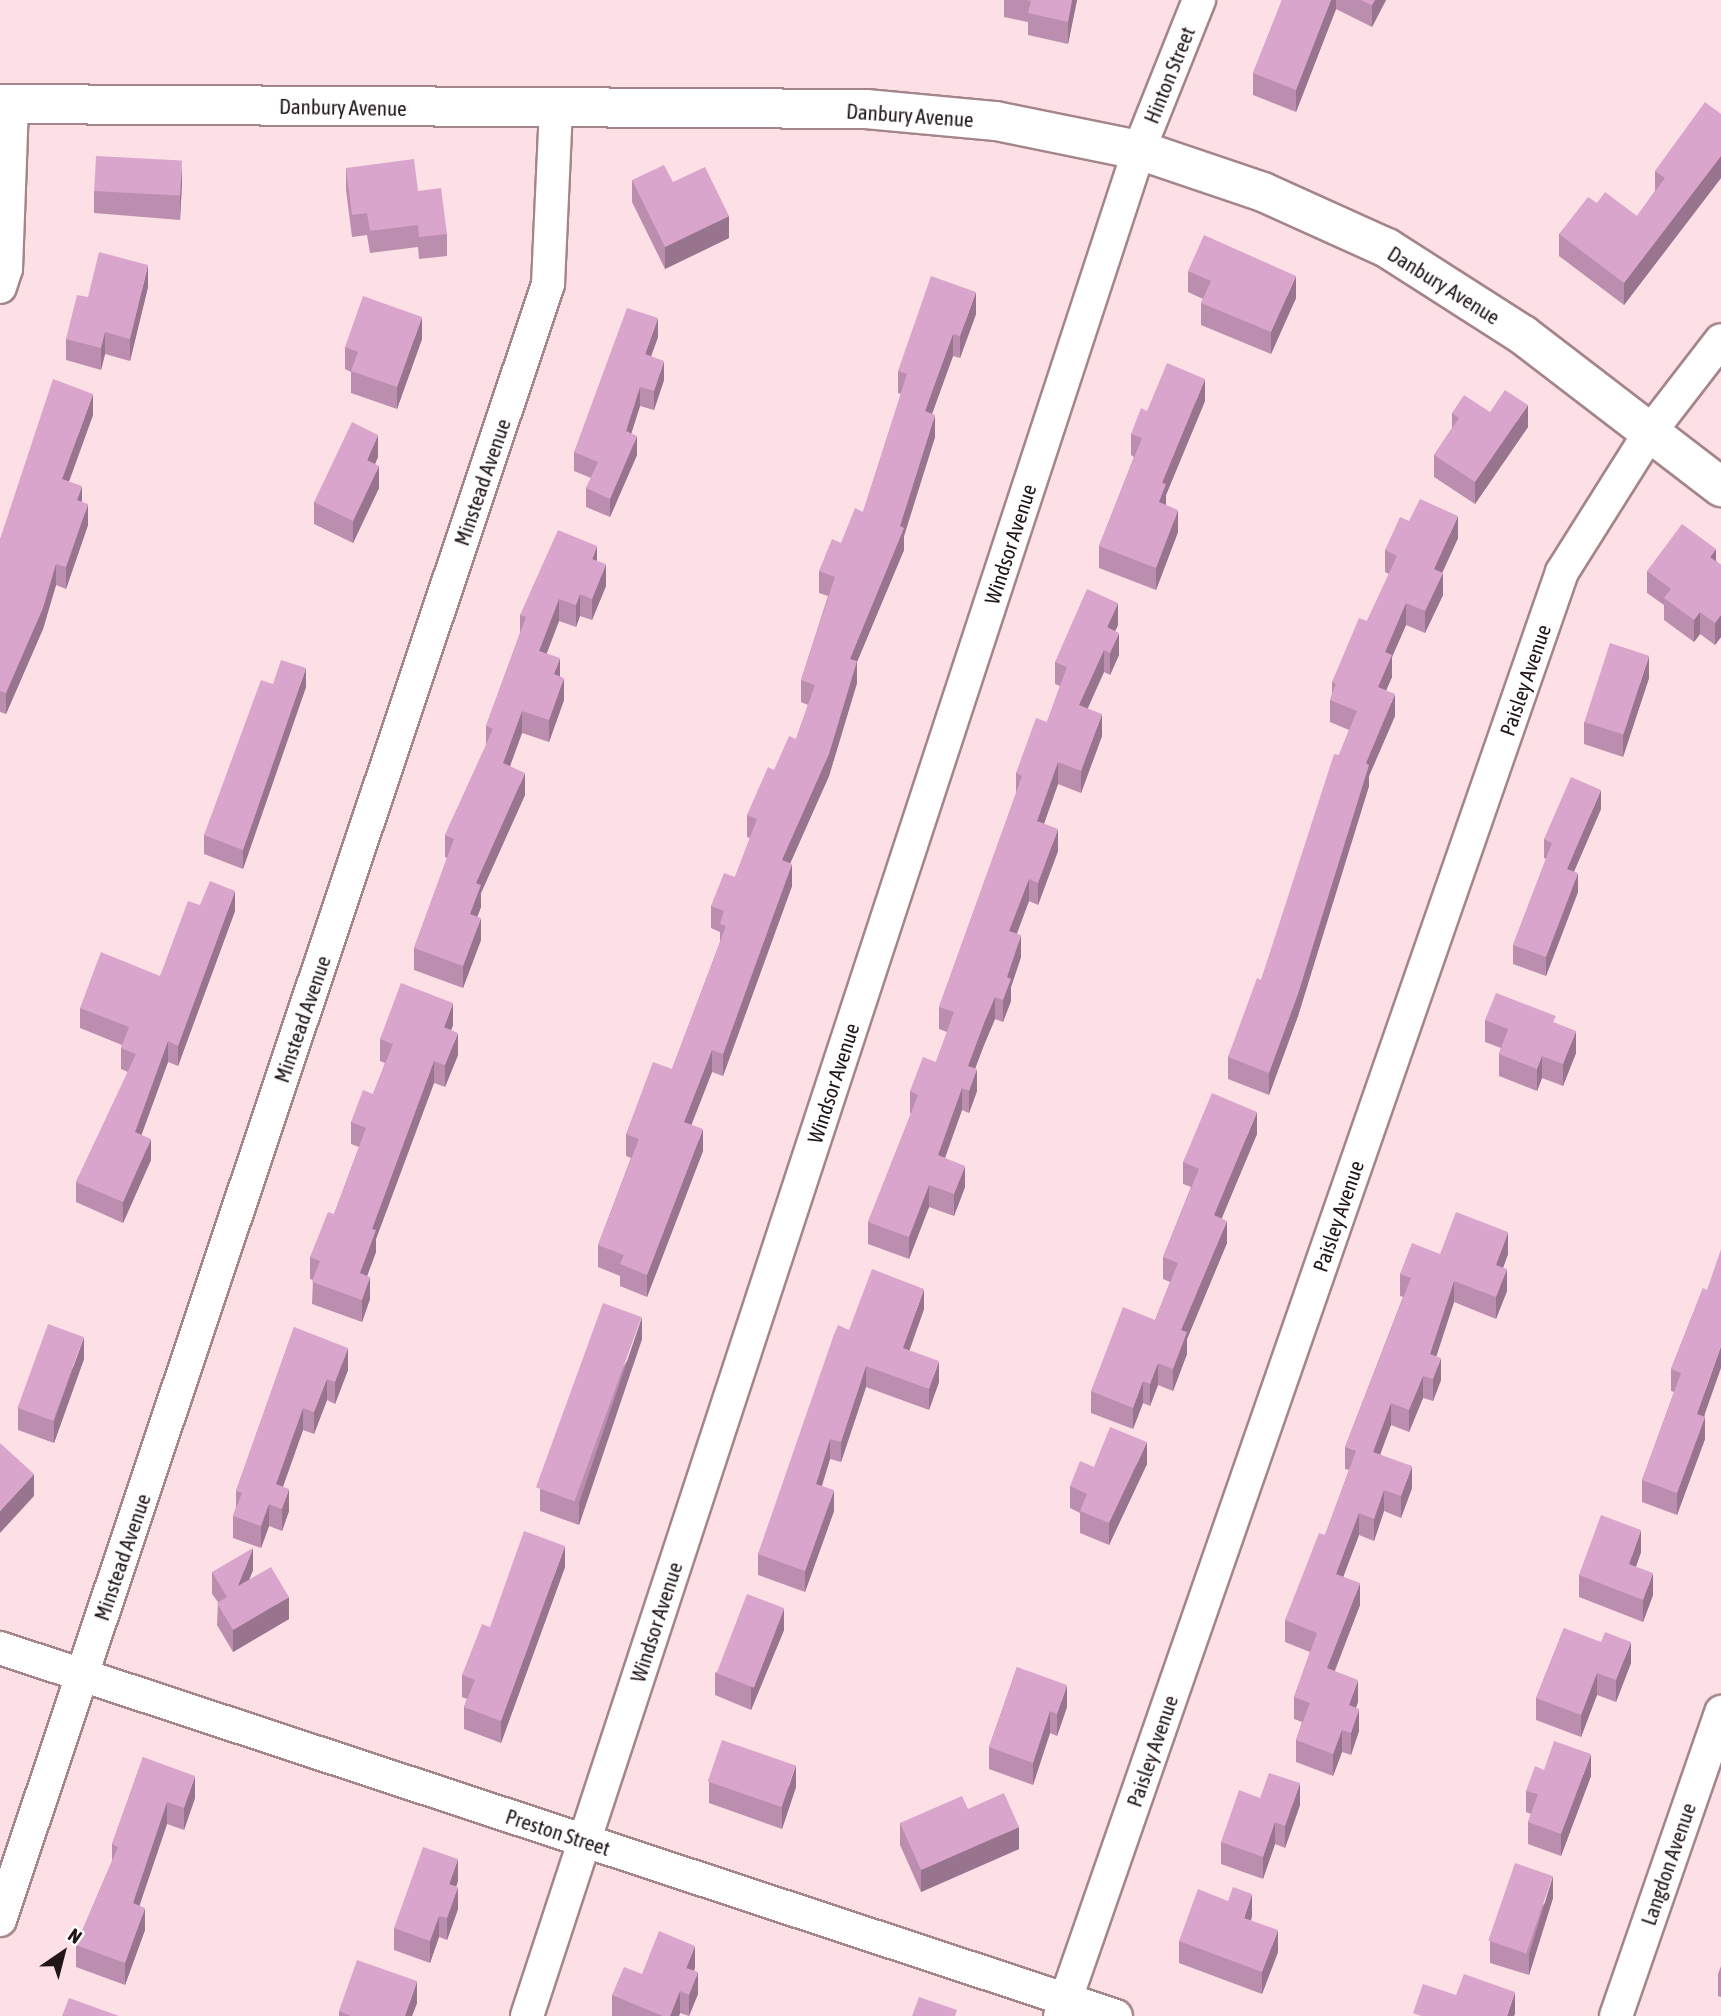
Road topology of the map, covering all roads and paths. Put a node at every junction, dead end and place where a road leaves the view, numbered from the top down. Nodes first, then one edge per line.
1 (1199, 0) edge
2 (6, 104) edge
3 (556, 109) junction
4 (1139, 150) junction
5 (0, 287) edge
6 (1721, 340) edge
7 (1650, 432) junction
8 (1721, 488) edge
9 (0, 1648) edge
10 (82, 1676) junction
11 (1721, 1713) edge
12 (585, 1840) junction
13 (0, 1920) edge
14 (1063, 2008) edge
15 (527, 2016) edge
16 (1116, 2016) edge
17 (1616, 2016) edge

1 - 4 street, Hinton Street
2 - 3 street, Danbury Avenue
2 - 5 street
3 - 4 street, Danbury Avenue
3 - 10 street, Minstead Avenue
4 - 7 street, Danbury Avenue
4 - 12 street, Windsor Avenue
6 - 7 street, Paisley Avenue
7 - 8 street, Danbury Avenue
7 - 14 street, Paisley Avenue
9 - 10 street, Preston Street
10 - 12 street, Preston Street
10 - 13 street, Minstead Avenue
11 - 17 street, Langdon Avenue
12 - 14 street, Preston Street
12 - 15 street, Windsor Avenue
14 - 16 street, Preston Street

